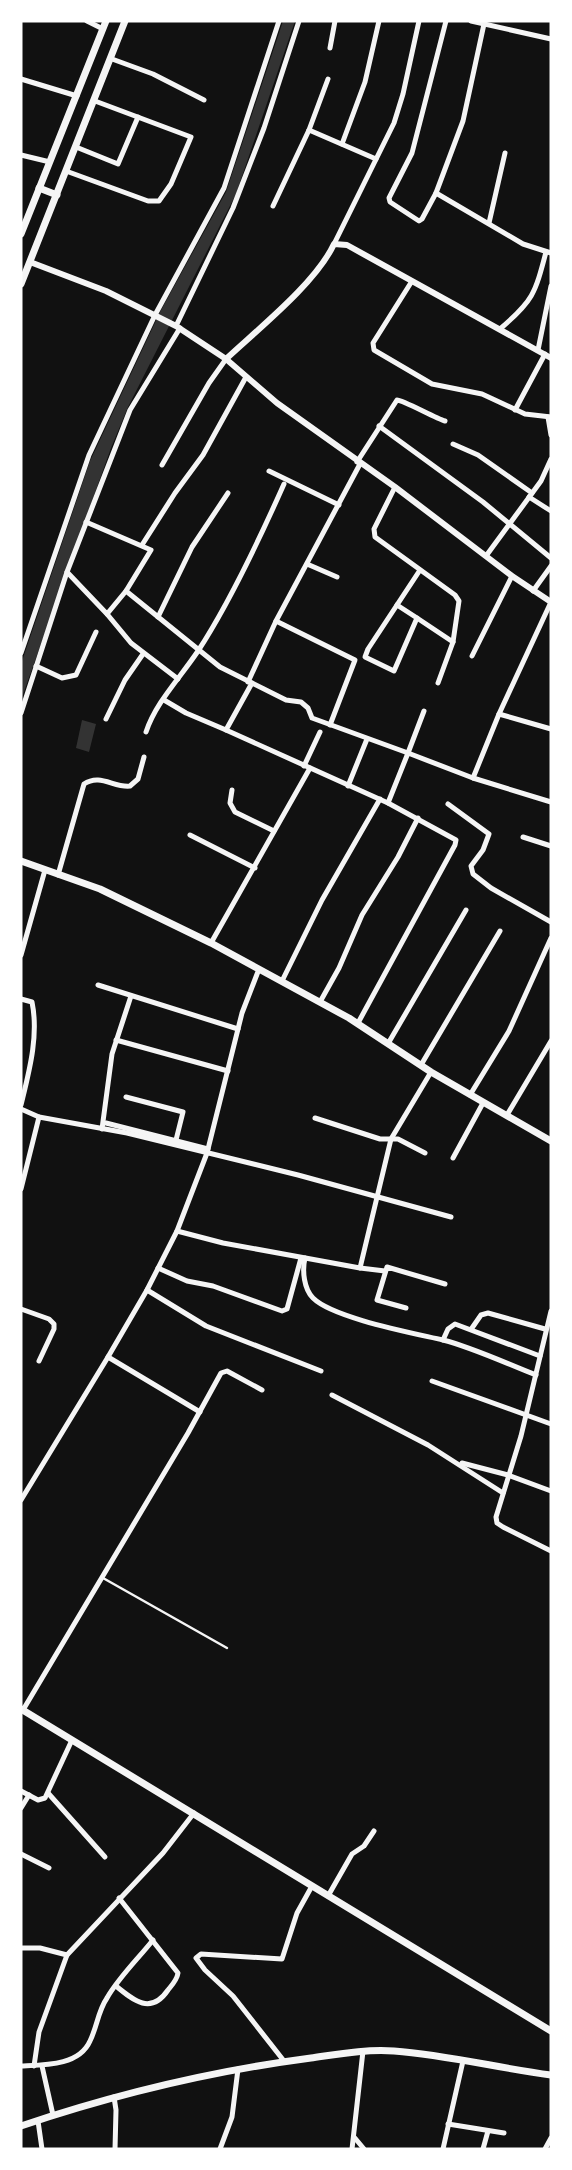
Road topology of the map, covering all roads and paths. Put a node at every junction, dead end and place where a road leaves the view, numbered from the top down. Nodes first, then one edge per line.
1 (87, 21) edge
2 (106, 21) edge
3 (125, 21) edge
4 (279, 21) edge
5 (299, 21) edge
6 (335, 21) edge
7 (379, 21) edge
8 (419, 21) edge
9 (446, 21) edge
10 (471, 21) edge
11 (484, 24) junction
12 (103, 29) junction
13 (551, 40) edge
14 (330, 48) dead end
15 (112, 59) junction
16 (21, 79) edge
17 (328, 79) dead end
18 (77, 96) junction
19 (204, 100) dead end
20 (95, 101) junction
21 (138, 117) junction
22 (309, 130) junction
23 (342, 144) junction
24 (76, 147) junction
25 (505, 153) dead end
26 (21, 155) edge
27 (376, 159) junction
28 (50, 162) junction
29 (66, 171) junction
30 (39, 188) junction
31 (436, 193) junction
32 (57, 194) junction
33 (273, 206) dead end
34 (489, 223) junction
35 (22, 232) edge
36 (334, 244) junction
37 (548, 253) edge
38 (30, 262) junction
39 (412, 281) junction
40 (21, 284) edge
41 (551, 286) edge
42 (156, 315) junction
43 (176, 326) junction
44 (500, 330) junction
45 (538, 350) junction
46 (548, 356) edge
47 (226, 359) junction
48 (246, 377) junction
49 (515, 410) junction
50 (550, 417) edge
51 (445, 422) dead end
52 (379, 426) junction
53 (551, 435) edge
54 (453, 444) dead end
55 (551, 458) edge
56 (359, 463) junction
57 (162, 465) dead end
58 (549, 470) edge
59 (269, 471) dead end
60 (285, 482) junction
61 (395, 487) junction
62 (228, 493) dead end
63 (531, 495) junction
64 (339, 505) junction
65 (551, 511) edge
66 (86, 522) junction
67 (508, 524) junction
68 (142, 545) junction
69 (486, 556) junction
70 (551, 558) edge
71 (308, 564) junction
72 (551, 566) edge
73 (420, 570) junction
74 (67, 572) junction
75 (512, 576) junction
76 (338, 577) dead end
77 (126, 591) junction
78 (533, 591) junction
79 (551, 602) edge
80 (397, 604) junction
81 (107, 614) junction
82 (158, 617) junction
83 (417, 618) junction
84 (276, 621) junction
85 (96, 632) dead end
86 (453, 642) junction
87 (198, 650) junction
88 (21, 653) edge
89 (143, 654) junction
90 (472, 656) dead end
91 (36, 666) junction
92 (178, 679) junction
93 (250, 682) junction
94 (438, 683) dead end
95 (164, 700) junction
96 (424, 711) dead end
97 (21, 713) edge
98 (499, 714) junction
99 (106, 719) dead end
100 (330, 725) junction
101 (551, 729) edge
102 (226, 730) junction
103 (146, 732) dead end
104 (320, 732) dead end
105 (367, 739) junction
106 (408, 753) junction
107 (144, 757) dead end
108 (307, 767) junction
109 (473, 778) junction
110 (348, 786) junction
111 (232, 790) dead end
112 (380, 799) junction
113 (551, 802) edge
114 (388, 803) junction
115 (448, 804) dead end
116 (418, 818) junction
117 (274, 831) junction
118 (190, 836) dead end
119 (523, 837) dead end
120 (551, 846) edge
121 (21, 861) edge
122 (254, 868) junction
123 (45, 870) junction
124 (58, 875) junction
125 (466, 910) dead end
126 (551, 922) edge
127 (500, 931) dead end
128 (551, 938) edge
129 (211, 943) junction
130 (21, 954) edge
131 (259, 969) junction
132 (282, 981) junction
133 (98, 985) dead end
134 (131, 996) junction
135 (21, 999) edge
136 (320, 1002) junction
137 (358, 1023) junction
138 (238, 1029) junction
139 (116, 1040) junction
140 (551, 1041) edge
141 (389, 1042) junction
142 (421, 1065) junction
143 (228, 1071) junction
144 (431, 1072) junction
145 (470, 1095) junction
146 (126, 1097) dead end
147 (483, 1102) junction
148 (21, 1105) edge
149 (21, 1110) edge
150 (507, 1115) junction
151 (39, 1117) junction
152 (314, 1118) dead end
153 (106, 1123) dead end
154 (102, 1129) junction
155 (390, 1139) junction
156 (176, 1140) junction
157 (551, 1141) edge
158 (208, 1151) junction
159 (425, 1153) dead end
160 (454, 1158) dead end
161 (21, 1189) edge
162 (375, 1197) junction
163 (451, 1217) dead end
164 (177, 1231) junction
165 (303, 1258) junction
166 (158, 1268) junction
167 (360, 1268) junction
168 (385, 1271) junction
169 (445, 1284) dead end
170 (147, 1290) junction
171 (406, 1308) dead end
172 (21, 1309) edge
173 (551, 1311) edge
174 (472, 1328) junction
175 (545, 1329) junction
176 (443, 1340) junction
177 (540, 1356) junction
178 (108, 1358) junction
179 (39, 1361) dead end
180 (321, 1371) dead end
181 (536, 1375) junction
182 (432, 1380) dead end
183 (262, 1390) dead end
184 (332, 1395) dead end
185 (200, 1412) junction
186 (526, 1415) junction
187 (551, 1424) edge
188 (457, 1462) junction
189 (508, 1475) junction
190 (551, 1491) edge
191 (503, 1493) junction
192 (21, 1500) edge
193 (551, 1551) edge
194 (101, 1577) junction
195 (227, 1648) dead end
196 (22, 1709) edge
197 (72, 1740) junction
198 (21, 1791) edge
199 (48, 1792) junction
200 (29, 1796) junction
201 (21, 1808) edge
202 (194, 1813) junction
203 (374, 1831) dead end
204 (21, 1854) edge
205 (105, 1857) dead end
206 (49, 1868) dead end
207 (312, 1886) junction
208 (328, 1896) junction
209 (119, 1898) junction
210 (153, 1940) junction
211 (21, 1948) edge
212 (67, 1955) junction
213 (116, 1986) junction
214 (551, 2031) edge
215 (363, 2051) junction
216 (284, 2061) junction
217 (463, 2061) junction
218 (21, 2066) edge
219 (34, 2066) junction
220 (42, 2066) junction
221 (238, 2068) junction
222 (551, 2075) edge
223 (114, 2097) junction
224 (53, 2115) junction
225 (38, 2120) junction
226 (448, 2124) junction
227 (21, 2126) edge
228 (488, 2131) junction
229 (504, 2133) dead end
230 (354, 2137) junction
231 (551, 2138) edge
232 (42, 2149) edge
233 (115, 2149) edge
234 (220, 2149) edge
235 (352, 2149) edge
236 (364, 2149) edge
237 (442, 2149) edge
238 (483, 2149) edge
239 (545, 2149) edge

1 - 12 street
2 - 12 main road
3 - 15 main road
4 - 42 street
5 - 43 street
6 - 14 street
7 - 23 street
8 - 27 street
9 - 31 street
10 - 11 street
11 - 13 street
11 - 31 street
12 - 18 main road
15 - 19 street
15 - 20 main road
16 - 18 street
17 - 22 street
18 - 28 main road
20 - 21 street
20 - 24 main road
21 - 24 street
21 - 29 street
22 - 23 street
22 - 33 street
23 - 27 street
24 - 29 main road
25 - 34 street
26 - 28 street
27 - 36 street
28 - 30 main road
29 - 32 main road
30 - 32 main road
30 - 35 main road
31 - 34 street
32 - 38 main road
34 - 37 street
36 - 39 street
36 - 47 street
37 - 44 street
38 - 40 main road
38 - 42 street
39 - 44 street
39 - 49 street
41 - 45 street
42 - 43 street
42 - 88 street
43 - 47 street
43 - 66 street
44 - 45 street
45 - 46 street
46 - 49 street
47 - 48 street
47 - 57 street
48 - 56 street
48 - 68 street
49 - 50 street
50 - 53 street
51 - 52 street
52 - 56 street
52 - 67 street
54 - 63 street
55 - 58 street
56 - 61 street
56 - 64 street
58 - 63 street
59 - 60 street
60 - 64 street
60 - 87 street
61 - 69 street
61 - 73 street
62 - 82 street
63 - 65 street
63 - 67 street
64 - 71 street
66 - 68 street
66 - 74 street
67 - 69 street
67 - 70 street
68 - 77 street
69 - 75 street
71 - 76 street
71 - 84 street
72 - 78 street
73 - 80 street
73 - 86 street
74 - 81 street
74 - 91 street
75 - 78 street
75 - 90 street
77 - 81 street
77 - 82 street
78 - 79 street
79 - 98 street
80 - 83 street
80 - 83 street
81 - 89 street
82 - 87 street
83 - 86 street
84 - 93 street
84 - 100 street
85 - 91 street
86 - 94 street
87 - 92 street
87 - 93 street
89 - 92 street
89 - 99 street
91 - 97 street
92 - 95 street
93 - 100 street
93 - 102 street
95 - 102 street
95 - 103 street
96 - 106 street
98 - 101 street
98 - 109 street
100 - 105 street
102 - 108 street
104 - 108 street
105 - 106 street
105 - 110 street
106 - 109 street
106 - 114 street
107 - 124 street
108 - 110 street
108 - 117 street
109 - 113 street
110 - 112 street
111 - 117 street
112 - 114 street
112 - 132 street
114 - 116 street
115 - 126 street
116 - 136 street
116 - 137 street
117 - 122 street
118 - 122 street
119 - 120 street
121 - 123 main road
122 - 129 street
123 - 124 main road
123 - 130 street
124 - 129 main road
125 - 141 street
127 - 142 street
128 - 145 street
129 - 131 main road
131 - 132 main road
131 - 138 street
132 - 136 main road
133 - 134 street
134 - 138 street
134 - 139 street
135 - 148 street
136 - 137 main road
137 - 141 main road
138 - 143 street
139 - 143 street
139 - 154 street
140 - 150 street
141 - 142 main road
142 - 144 main road
143 - 158 street
144 - 145 main road
144 - 155 street
145 - 147 main road
146 - 156 street
147 - 150 main road
147 - 160 street
149 - 151 street
150 - 157 main road
151 - 154 street
151 - 161 street
152 - 155 street
153 - 156 street
154 - 158 street
155 - 159 street
155 - 162 street
156 - 158 street
158 - 162 street
158 - 164 street
162 - 163 street
162 - 167 street
164 - 165 street
164 - 166 street
165 - 166 street
165 - 167 street
165 - 176 street
166 - 170 street
167 - 168 street
168 - 169 street
168 - 171 street
170 - 178 street
170 - 180 street
172 - 179 street
173 - 175 street
174 - 175 street
174 - 176 street
174 - 177 street
175 - 177 street
176 - 181 street
177 - 181 street
178 - 185 street
178 - 192 street
181 - 186 street
182 - 186 street
183 - 185 street
184 - 188 street
185 - 194 street
186 - 187 street
186 - 189 street
188 - 189 street
188 - 191 street
189 - 190 street
189 - 191 street
191 - 193 street
194 - 195 lane
194 - 196 street
196 - 197 main road
197 - 199 street
197 - 202 main road
198 - 200 street
199 - 200 street
199 - 205 street
200 - 201 street
202 - 207 main road
202 - 209 street
203 - 208 street
204 - 206 street
207 - 208 main road
207 - 216 street
208 - 214 main road
209 - 210 street
209 - 212 street
210 - 213 street
210 - 213 street
211 - 212 street
212 - 219 street
213 - 220 street
215 - 216 main road
215 - 217 main road
215 - 230 street
216 - 221 main road
217 - 222 main road
217 - 226 street
218 - 219 street
219 - 220 street
220 - 224 street
221 - 223 main road
221 - 234 street
223 - 224 main road
223 - 233 street
224 - 225 main road
225 - 227 main road
225 - 232 street
226 - 228 street
226 - 237 street
228 - 229 street
228 - 238 street
230 - 235 street
230 - 236 street
231 - 239 street

